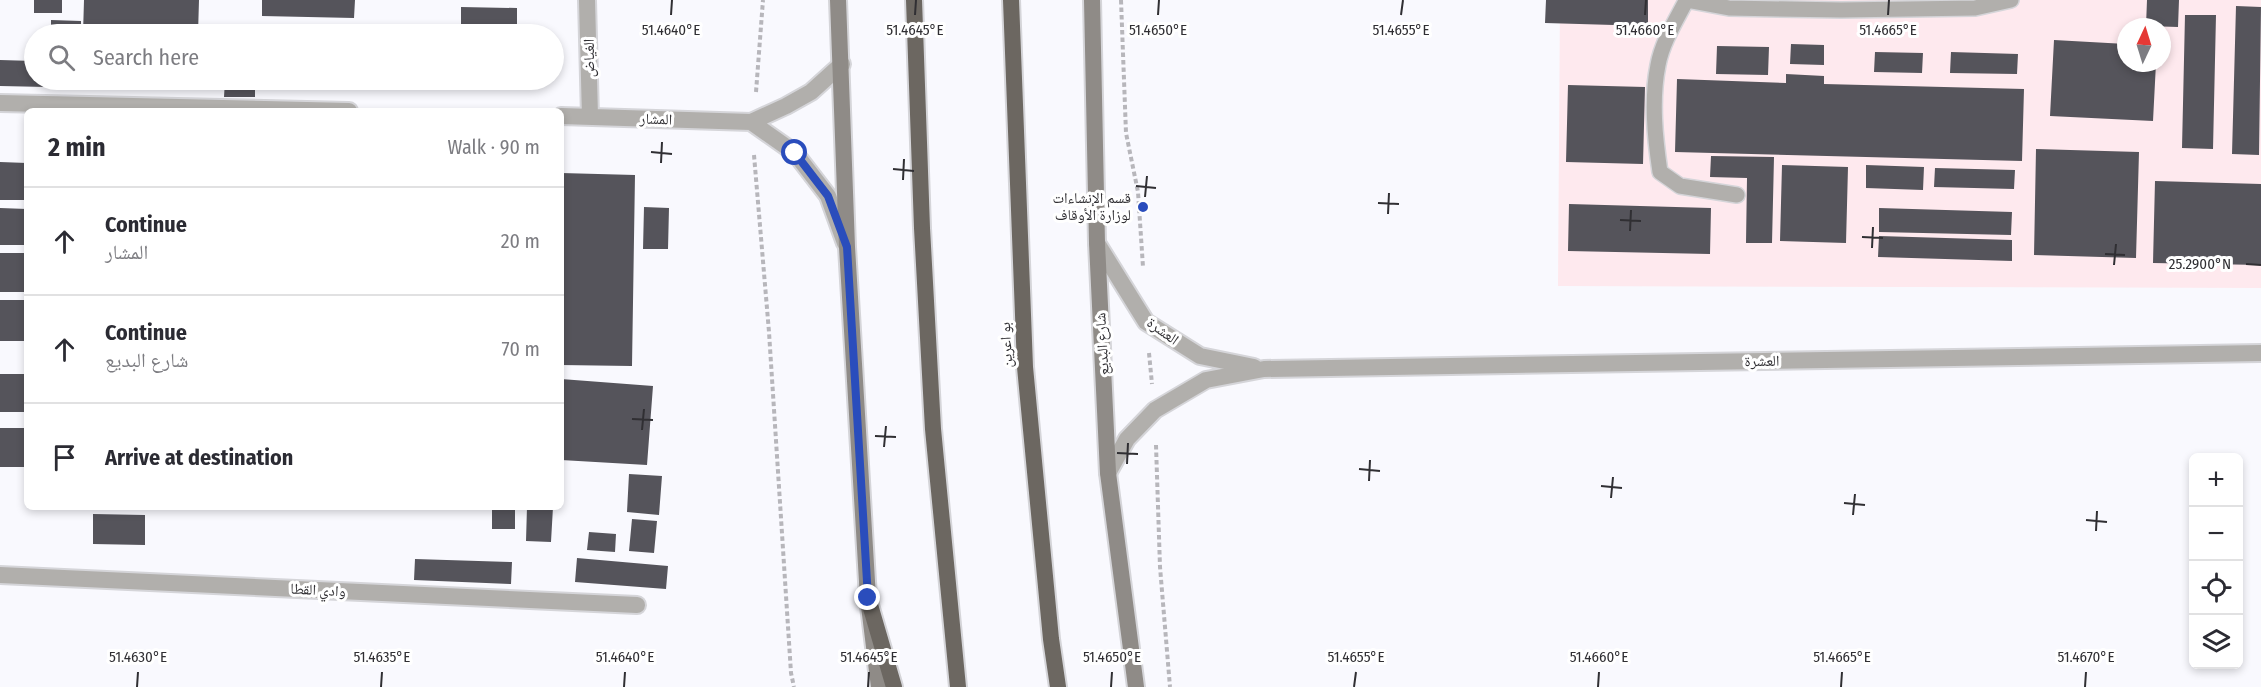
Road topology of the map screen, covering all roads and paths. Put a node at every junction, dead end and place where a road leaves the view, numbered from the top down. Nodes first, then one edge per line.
1 (587, 0) edge
2 (763, 0) edge
3 (838, 0) edge
4 (914, 0) edge
5 (1011, 0) edge
6 (1092, 0) edge
7 (2011, 0) edge
8 (1686, 1) edge
9 (842, 64) junction
10 (0, 102) edge
11 (233, 108) edge
12 (564, 116) edge
13 (590, 117) junction
14 (751, 122) junction
15 (1737, 195) dead end
16 (1097, 243) junction
17 (847, 247) junction
18 (2261, 353) edge
19 (1264, 369) junction
20 (1108, 473) junction
21 (0, 575) edge
22 (868, 598) junction
23 (637, 605) dead end
24 (794, 687) edge
25 (879, 687) edge
26 (894, 687) edge
27 (958, 687) edge
28 (1058, 687) edge
29 (1136, 687) edge

1 - 13 street, الغياض
2 - 14 path
3 - 9 main road
4 - 27 highway
5 - 28 highway, بو اعرين
6 - 16 main road, شارع البديع
7 - 8 lane
8 - 15 lane
9 - 14 street, المشار
9 - 17 main road
10 - 11 street
12 - 13 street, المشار
13 - 14 street, المشار
14 - 17 street
14 - 24 path
16 - 19 street, العشرة
16 - 20 main road, شارع البديع
17 - 22 main road
18 - 19 street, العشرة
19 - 20 street, العشرة
20 - 29 main road, شارع البديع
21 - 23 street, وادي القطا
22 - 25 main road
22 - 26 highway

